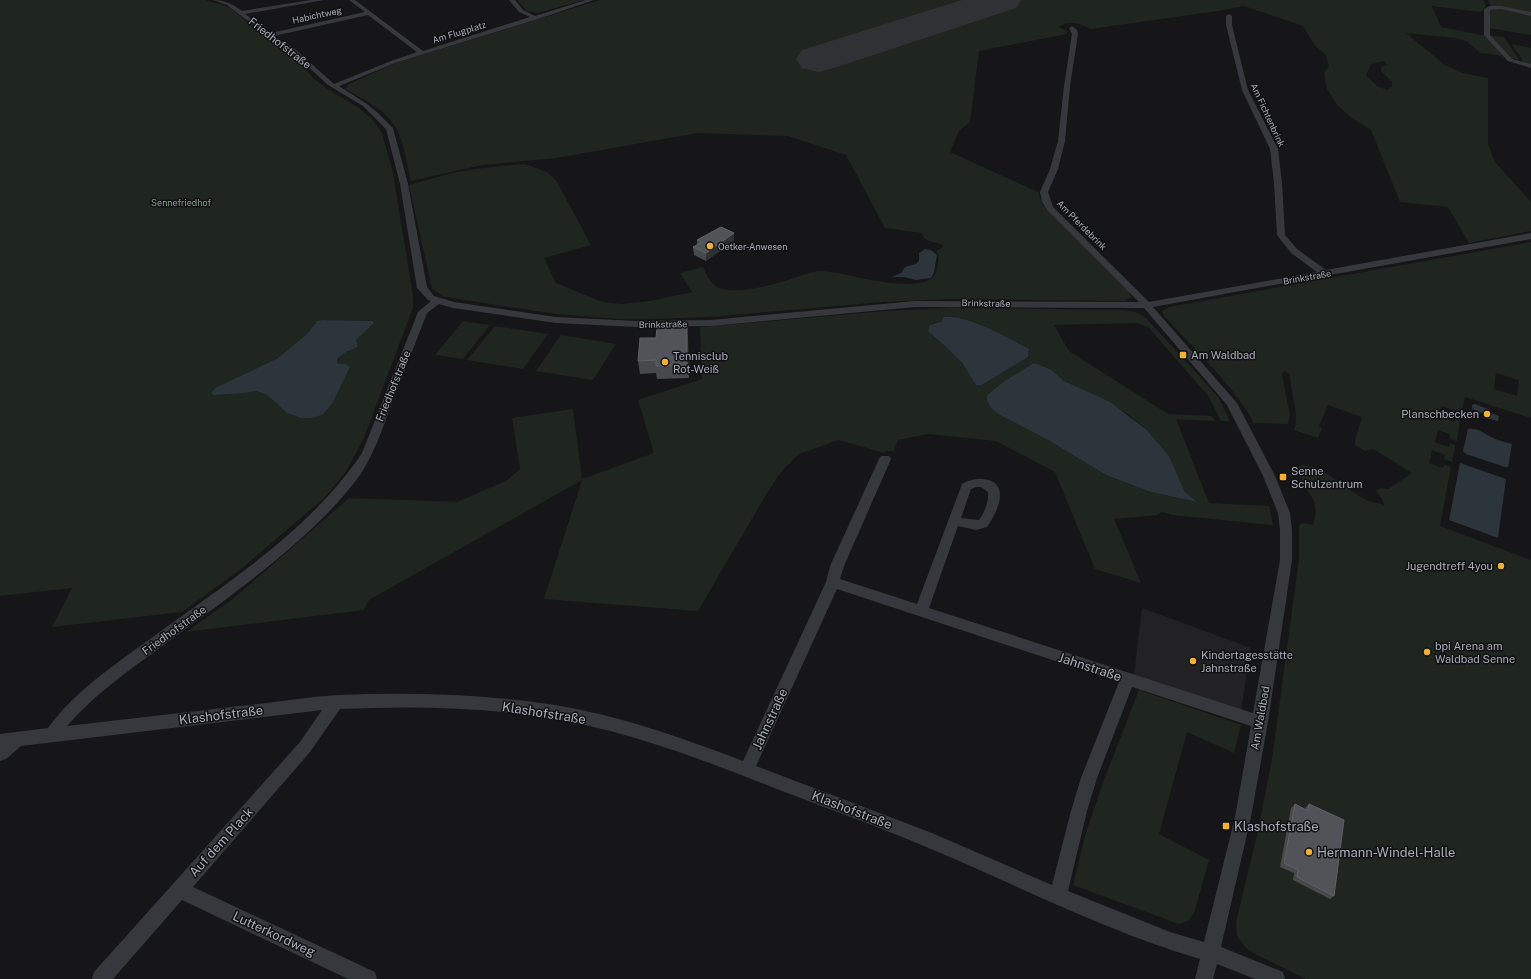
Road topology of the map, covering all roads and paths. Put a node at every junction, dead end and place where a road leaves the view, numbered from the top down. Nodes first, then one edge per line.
1 (216, 0) edge
2 (321, 0) edge
3 (352, 0) edge
4 (512, 0) edge
5 (591, 0) edge
6 (241, 13) junction
7 (368, 13) junction
8 (1531, 14) edge
9 (1229, 16) dead end
10 (536, 18) junction
11 (1072, 28) dead end
12 (270, 35) junction
13 (422, 53) junction
14 (1531, 66) edge
15 (334, 86) junction
16 (1531, 236) edge
17 (1326, 274) junction
18 (437, 302) junction
19 (1146, 305) junction
20 (885, 460) dead end
21 (955, 520) dead end
22 (832, 582) junction
23 (921, 612) junction
24 (1128, 679) junction
25 (336, 702) junction
26 (1260, 722) junction
27 (52, 735) junction
28 (17, 739) junction
29 (0, 741) edge
30 (0, 754) edge
31 (747, 769) junction
32 (179, 889) junction
33 (1058, 896) junction
34 (1210, 953) junction
35 (101, 979) edge
36 (368, 979) edge
37 (1204, 979) edge
38 (1276, 979) edge

1 - 6 street, Friedhofstraße
2 - 6 street
3 - 7 street
4 - 10 street
5 - 10 street, Am Flugplatz
6 - 12 street, Friedhofstraße
7 - 12 street, Habichtweg
7 - 13 street
8 - 14 street
9 - 17 street, Am Fichtenbrink
10 - 13 street, Am Flugplatz
11 - 19 street, Am Pferdebrink
12 - 15 street, Friedhofstraße
13 - 15 street, Am Flugplatz
15 - 18 street, Friedhofstraße
16 - 17 street, Brinkstraße
17 - 19 street, Brinkstraße
18 - 19 street, Brinkstraße
18 - 27 street, Friedhofstraße
19 - 26 street, Am Waldbad
20 - 22 street, Jahnstraße
21 - 23 street
22 - 23 street, Jahnstraße
22 - 31 street, Jahnstraße
23 - 24 street, Jahnstraße
24 - 26 street, Jahnstraße
24 - 33 street
25 - 27 street, Klashofstraße
25 - 31 street, Klashofstraße
25 - 32 street, Auf dem Plack
26 - 34 street, Am Waldbad
27 - 28 street, Klashofstraße
28 - 29 street, Klashofstraße
28 - 30 street
31 - 33 street, Klashofstraße
32 - 35 street, Auf dem Plack
32 - 36 street, Lutterkordweg
33 - 34 street, Klashofstraße
34 - 37 street, Am Waldbad
34 - 38 street, Klashofstraße

